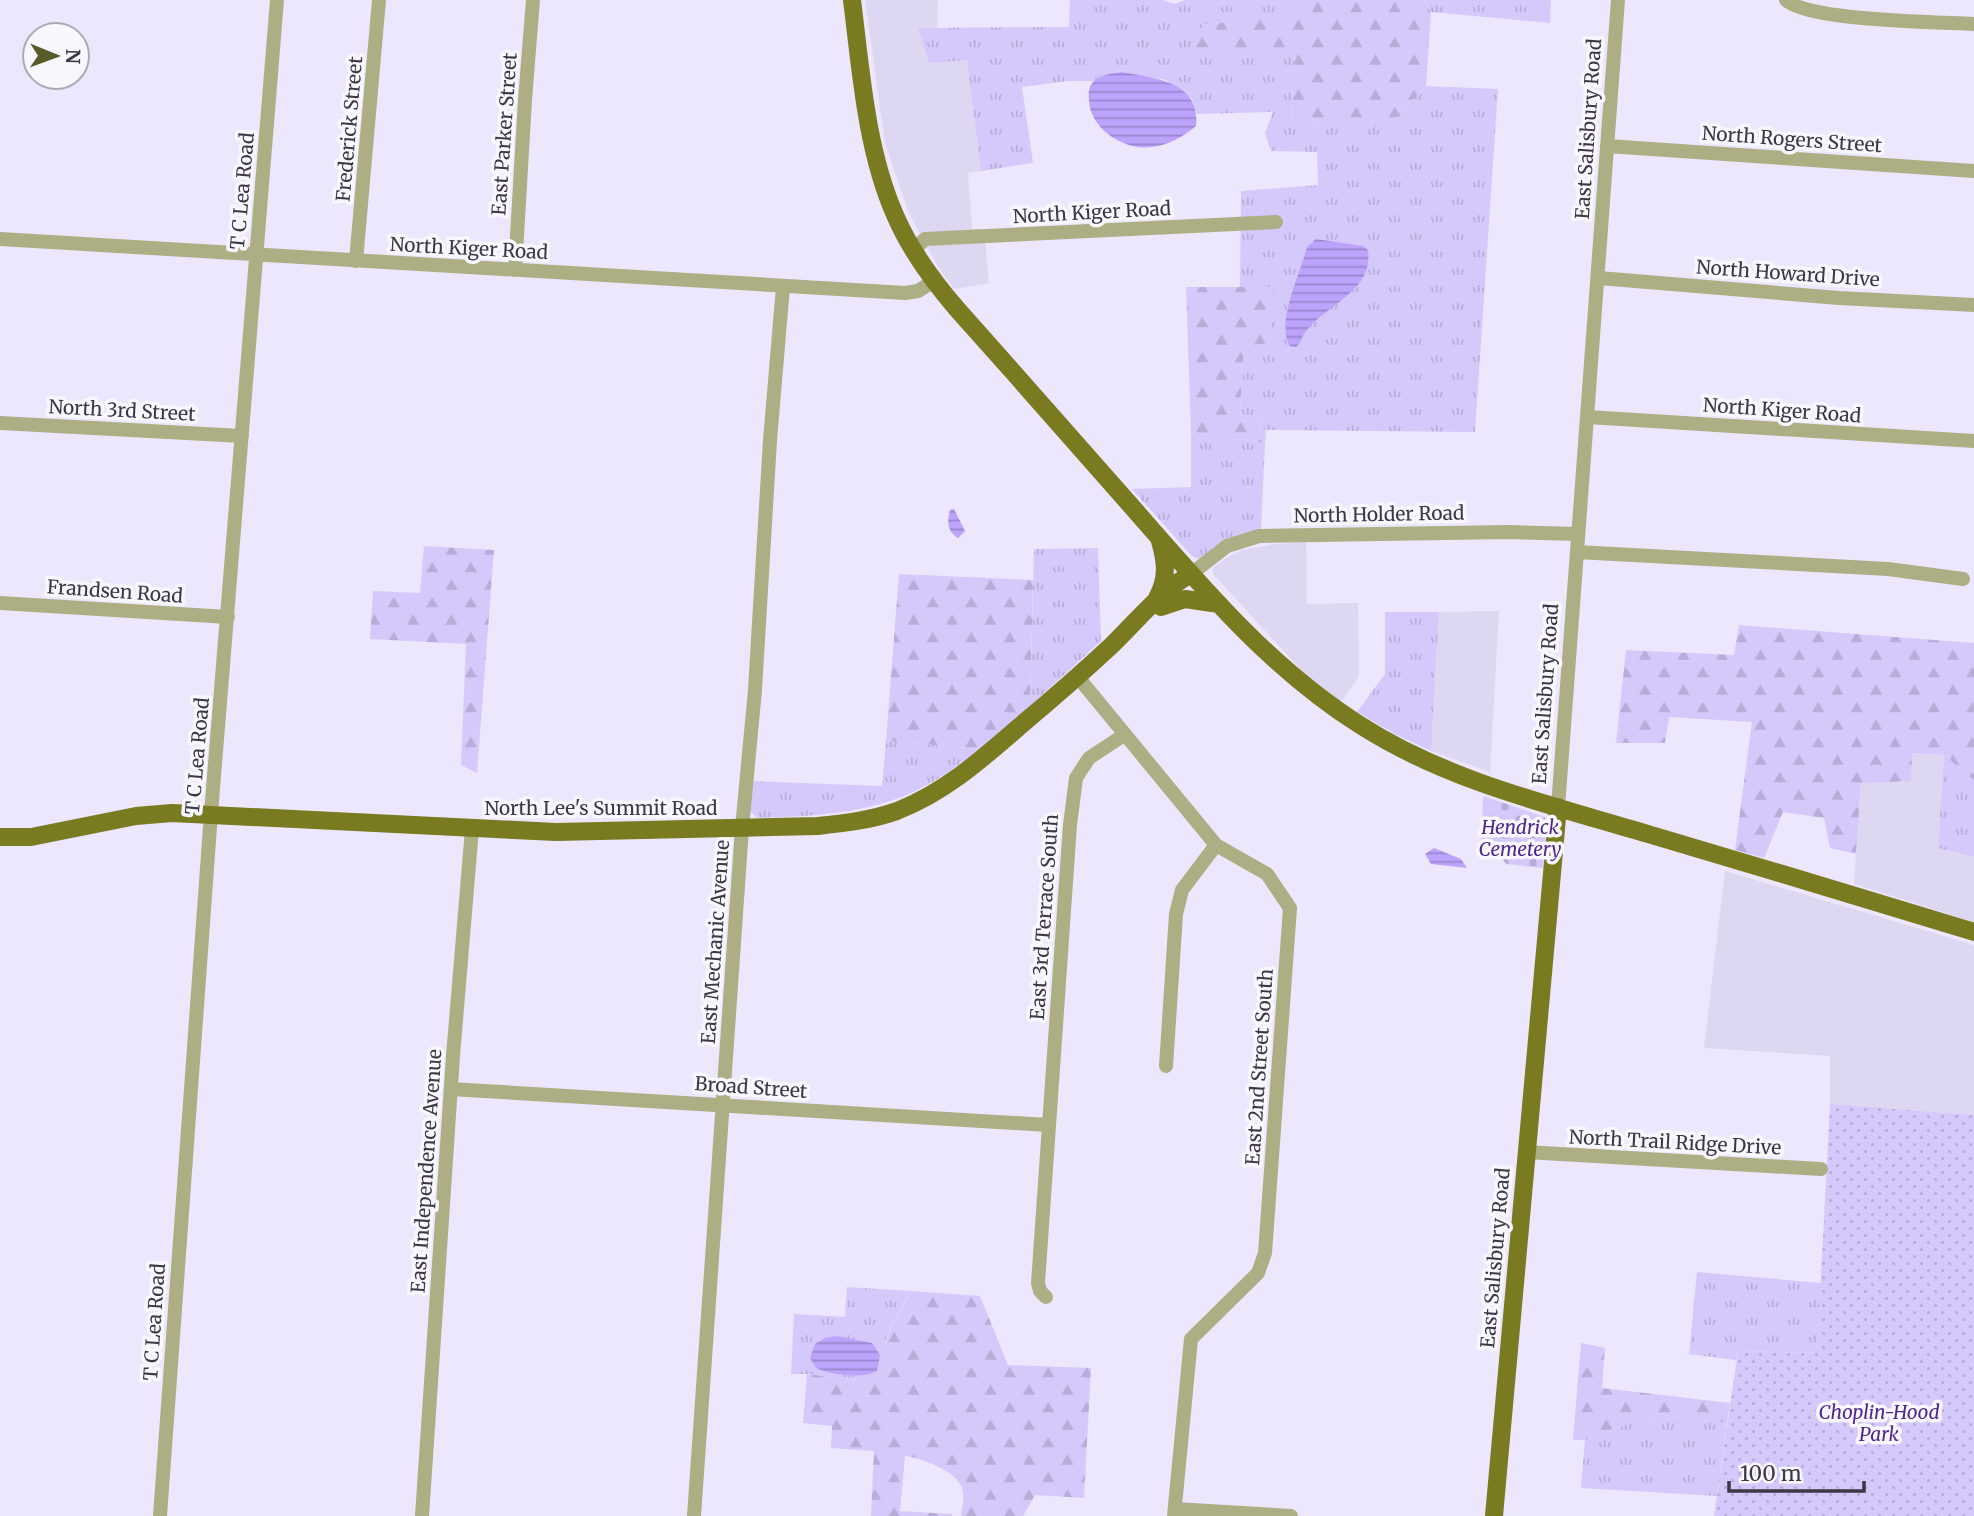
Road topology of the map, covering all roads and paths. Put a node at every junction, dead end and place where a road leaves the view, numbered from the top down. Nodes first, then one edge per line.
1 (277, 0) edge
2 (379, 0) edge
3 (533, 0) edge
4 (852, 0) edge
5 (1618, 0) edge
6 (1786, 0) edge
7 (1974, 24) edge
8 (1607, 146) junction
9 (1974, 171) edge
10 (1276, 222) dead end
11 (0, 239) edge
12 (914, 250) junction
13 (256, 255) junction
14 (356, 261) junction
15 (515, 270) junction
16 (1599, 278) junction
17 (934, 281) junction
18 (783, 286) junction
19 (1974, 305) edge
20 (1588, 418) junction
21 (0, 423) edge
22 (242, 436) junction
23 (1974, 441) edge
24 (1578, 534) junction
25 (1159, 537) junction
26 (1577, 552) junction
27 (1191, 574) junction
28 (1964, 579) dead end
29 (0, 603) edge
30 (1158, 603) junction
31 (1219, 604) junction
32 (228, 617) junction
33 (1077, 677) junction
34 (1124, 735) junction
35 (1558, 807) junction
36 (211, 813) junction
37 (742, 828) junction
38 (472, 829) junction
39 (0, 837) edge
40 (1216, 845) junction
41 (1974, 932) edge
42 (1166, 1066) dead end
43 (451, 1089) junction
44 (723, 1104) junction
45 (1048, 1125) junction
46 (1526, 1152) junction
47 (1821, 1169) dead end
48 (1046, 1297) dead end
49 (1175, 1512) edge
50 (160, 1516) edge
51 (422, 1516) edge
52 (694, 1516) edge
53 (1291, 1516) edge
54 (1494, 1516) edge

1 - 13 street, T C Lea Road
2 - 14 street, Frederick Street
3 - 15 street, East Parker Street
4 - 12 main road
5 - 8 street, East Salisbury Road
6 - 7 street
8 - 9 street, North Rogers Street
8 - 16 street, East Salisbury Road
10 - 12 street, North Kiger Road
11 - 13 street, North Kiger Road
12 - 17 main road
13 - 14 street, North Kiger Road
13 - 22 street, T C Lea Road
14 - 15 street, North Kiger Road
15 - 18 street, North Kiger Road
16 - 19 street, North Howard Drive
16 - 20 street, East Salisbury Road
17 - 18 street, North Kiger Road
17 - 25 main road
18 - 37 street, East Mechanic Avenue
20 - 23 street, North Kiger Road
20 - 24 street, East Salisbury Road
21 - 22 street, North 3rd Street
22 - 32 street, T C Lea Road
24 - 26 street, East Salisbury Road
24 - 27 street, North Holder Road
25 - 27 main road
25 - 30 main road
26 - 28 street
26 - 35 street, East Salisbury Road
27 - 30 main road, North Lee's Summit Road
27 - 31 main road
29 - 32 street, Frandsen Road
30 - 31 main road
30 - 33 main road, North Lee's Summit Road
31 - 35 main road
32 - 36 street, T C Lea Road
33 - 34 street, East 2nd Street South
33 - 37 main road, North Lee's Summit Road
34 - 40 street, East 2nd Street South
34 - 45 street, East 3rd Terrace South
35 - 41 main road
35 - 46 main road, East Salisbury Road
36 - 38 main road, North Lee's Summit Road
36 - 39 main road, North Lee's Summit Road
36 - 50 street, T C Lea Road
37 - 38 main road, North Lee's Summit Road
37 - 44 street, East Mechanic Avenue
38 - 43 street, East Independence Avenue
40 - 42 street
40 - 49 street, East 2nd Street South
43 - 44 street, Broad Street
43 - 51 street, East Independence Avenue
44 - 45 street, Broad Street
44 - 52 street, East Mechanic Avenue
45 - 48 street, East 3rd Terrace South
46 - 47 street, North Trail Ridge Drive
46 - 54 main road, East Salisbury Road
49 - 53 street

